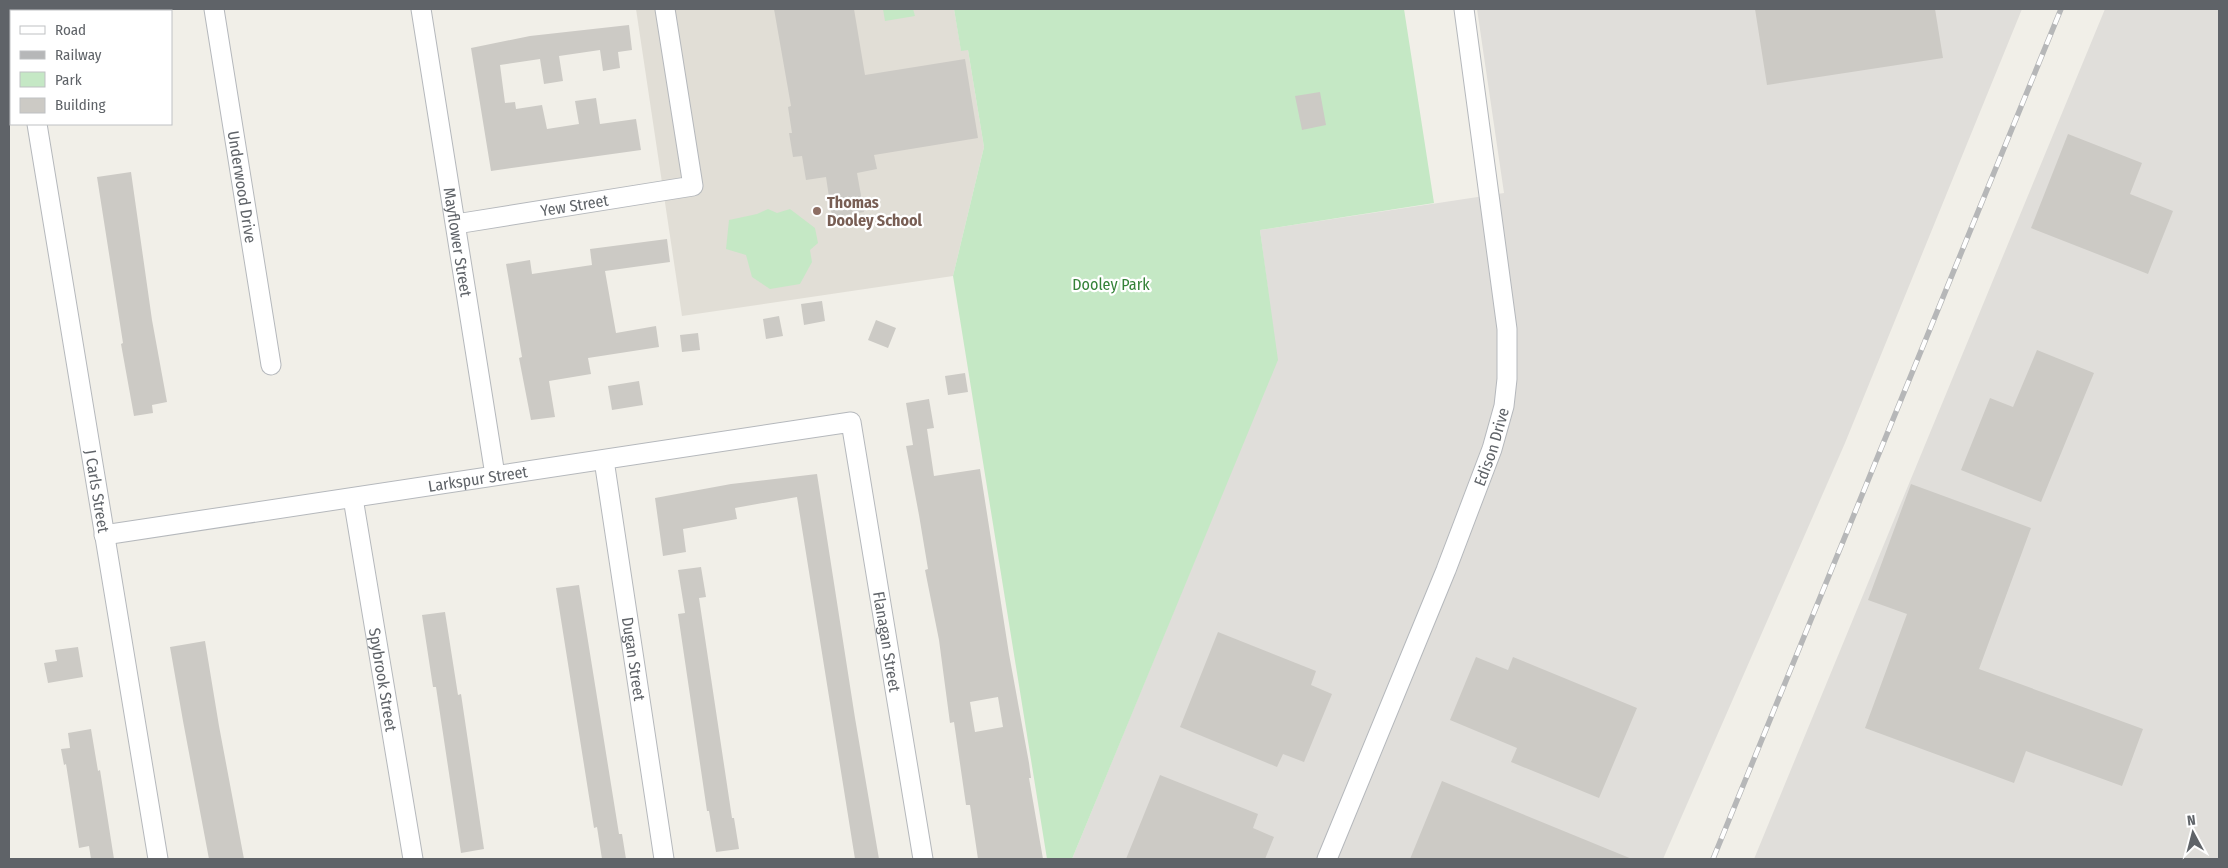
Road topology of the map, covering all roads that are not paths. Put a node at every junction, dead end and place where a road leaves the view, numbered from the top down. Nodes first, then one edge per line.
1 (214, 9) edge
2 (421, 9) edge
3 (424, 9) edge
4 (665, 9) edge
5 (1464, 9) edge
6 (37, 125) edge
7 (456, 224) junction
8 (271, 364) dead end
9 (850, 422) joint
10 (604, 460) junction
11 (495, 475) junction
12 (353, 498) junction
13 (104, 534) junction
14 (158, 859) edge
15 (413, 859) edge
16 (664, 859) edge
17 (923, 859) edge
18 (1327, 859) edge

1 - 8 street, Underwood Drive
2 - 3 street
2 - 7 street, Mayflower Street
4 - 7 street, Yew Street
5 - 18 street, Edison Drive
6 - 13 street, J Carls Street
7 - 11 street, Mayflower Street
9 - 10 street, Larkspur Street
9 - 17 street, Flanagan Street
10 - 11 street, Larkspur Street
10 - 16 street, Dugan Street
11 - 12 street, Larkspur Street
12 - 13 street, Larkspur Street
12 - 15 street, Spybrook Street
13 - 14 street, J Carls Street

